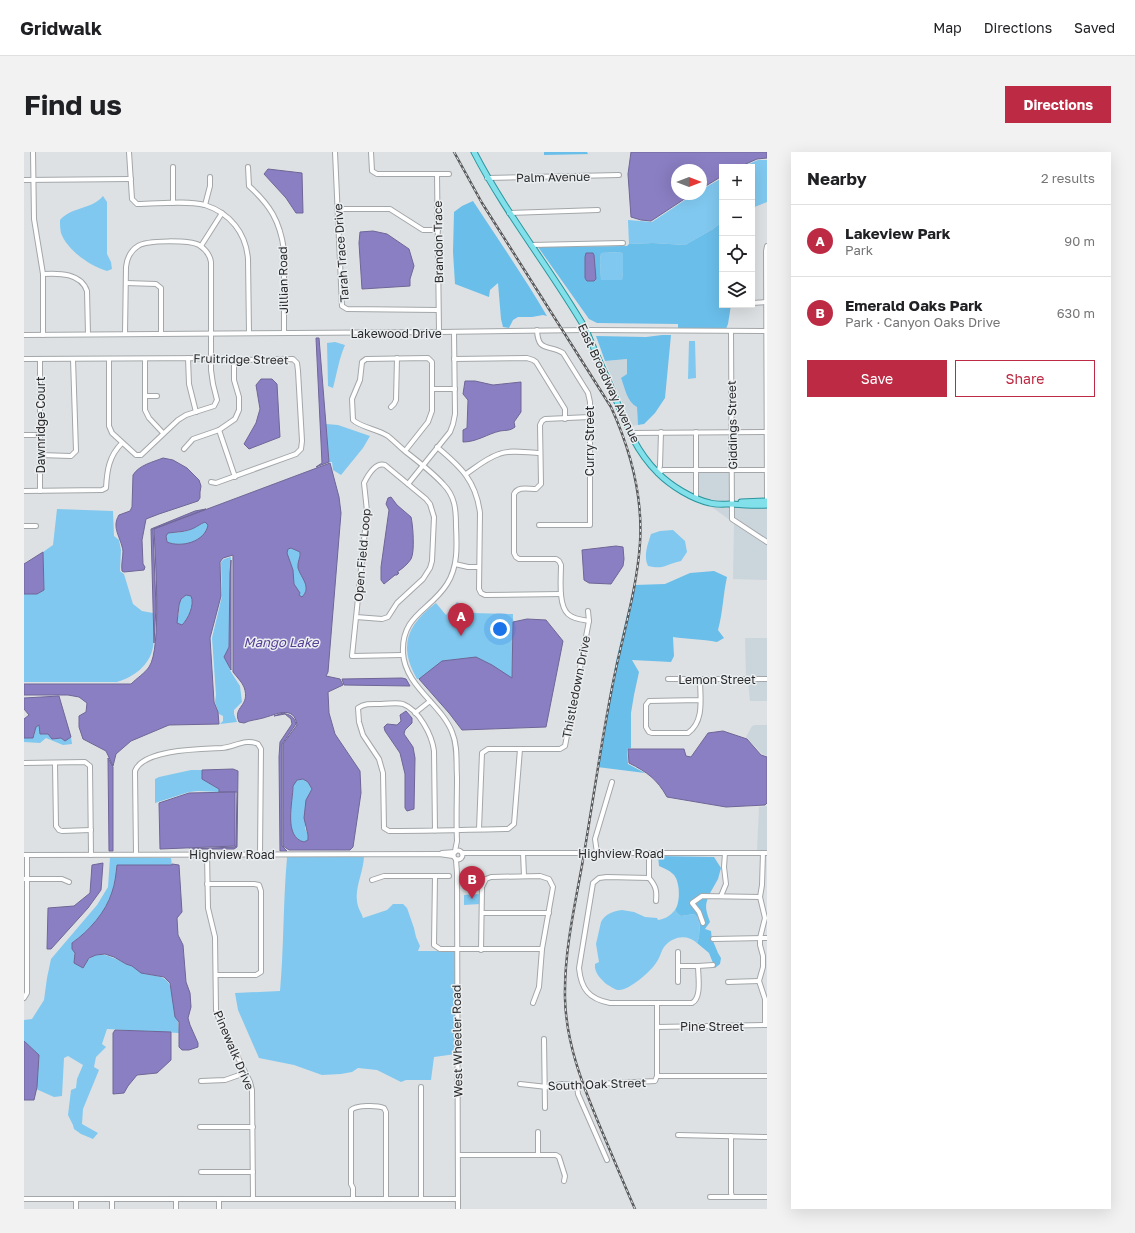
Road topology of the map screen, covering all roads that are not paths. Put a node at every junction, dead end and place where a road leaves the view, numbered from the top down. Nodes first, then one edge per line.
1 (33, 152) edge
2 (130, 152) edge
3 (335, 152) edge
4 (371, 152) edge
5 (474, 152) edge
6 (173, 167) dead end
7 (248, 167) dead end
8 (437, 174) junction
9 (449, 174) dead end
10 (619, 175) dead end
11 (210, 177) dead end
12 (487, 178) junction
13 (131, 179) junction
14 (24, 180) edge
15 (33, 180) junction
16 (173, 203) junction
17 (205, 205) junction
18 (338, 209) junction
19 (598, 210) dead end
20 (222, 213) junction
21 (509, 213) junction
22 (438, 230) junction
23 (623, 243) dead end
24 (531, 245) junction
25 (201, 246) junction
26 (767, 246) edge
27 (43, 274) junction
28 (126, 283) junction
29 (755, 302) edge
30 (766, 302) edge
31 (438, 310) junction
32 (537, 330) junction
33 (586, 330) junction
34 (731, 331) junction
35 (767, 331) edge
36 (438, 332) junction
37 (454, 332) junction
38 (248, 333) junction
39 (284, 333) junction
40 (88, 334) junction
41 (125, 334) junction
42 (161, 334) junction
43 (211, 334) junction
44 (24, 335) edge
45 (43, 335) junction
46 (188, 358) junction
47 (211, 358) junction
48 (397, 358) junction
49 (454, 358) junction
50 (24, 359) edge
51 (40, 359) junction
52 (73, 359) junction
53 (109, 359) junction
54 (145, 359) junction
55 (234, 360) junction
56 (432, 389) junction
57 (455, 389) junction
58 (145, 396) junction
59 (157, 396) dead end
60 (391, 407) dead end
61 (196, 412) junction
62 (590, 417) junction
63 (565, 419) junction
64 (219, 430) junction
65 (661, 432) junction
66 (696, 432) junction
67 (731, 432) junction
68 (767, 432) edge
69 (163, 433) junction
70 (629, 433) junction
71 (24, 435) edge
72 (40, 435) junction
73 (122, 442) junction
74 (437, 447) junction
75 (184, 449) dead end
76 (405, 451) junction
77 (540, 453) junction
78 (40, 455) junction
79 (423, 465) junction
80 (696, 470) junction
81 (733, 470) junction
82 (767, 470) edge
83 (658, 473) junction
84 (466, 474) junction
85 (235, 477) junction
86 (211, 482) dead end
87 (408, 484) junction
88 (24, 491) edge
89 (40, 491) junction
90 (696, 498) junction
91 (767, 501) edge
92 (732, 504) junction
93 (767, 505) edge
94 (538, 525) dead end
95 (24, 526) edge
96 (36, 526) dead end
97 (767, 542) edge
98 (455, 564) junction
99 (479, 567) junction
100 (561, 594) junction
101 (588, 611) dead end
102 (356, 616) junction
103 (589, 621) junction
104 (403, 655) junction
105 (668, 679) dead end
106 (700, 679) junction
107 (767, 679) edge
108 (700, 700) junction
109 (430, 701) junction
110 (415, 713) junction
111 (520, 749) junction
112 (24, 763) edge
113 (55, 763) junction
114 (612, 782) dead end
115 (479, 829) junction
116 (90, 830) junction
117 (457, 830) junction
118 (435, 831) junction
119 (457, 841) junction
120 (462, 852) junction
121 (475, 853) junction
122 (523, 853) junction
123 (597, 853) junction
124 (649, 853) junction
125 (725, 853) junction
126 (765, 853) edge
127 (136, 854) junction
128 (207, 854) junction
129 (260, 854) junction
130 (25, 855) edge
131 (91, 855) junction
132 (455, 855) junction
133 (462, 858) junction
134 (457, 873) junction
135 (435, 876) junction
136 (449, 876) dead end
137 (524, 876) junction
138 (650, 878) junction
139 (25, 879) edge
140 (372, 880) dead end
141 (69, 882) dead end
142 (207, 884) junction
143 (721, 896) junction
144 (760, 896) junction
145 (656, 901) dead end
146 (482, 913) junction
147 (549, 913) junction
148 (703, 923) dead end
149 (760, 938) junction
150 (767, 938) edge
151 (713, 939) dead end
152 (542, 949) junction
153 (456, 950) junction
154 (482, 950) junction
155 (678, 952) dead end
156 (713, 965) dead end
157 (678, 966) junction
158 (698, 966) junction
159 (216, 975) junction
160 (678, 982) dead end
161 (728, 982) dead end
162 (759, 982) junction
163 (24, 998) edge
164 (533, 1003) dead end
165 (657, 1003) junction
166 (766, 1025) edge
167 (657, 1026) junction
168 (544, 1040) dead end
169 (245, 1073) junction
170 (657, 1076) junction
171 (767, 1076) edge
172 (201, 1081) dead end
173 (520, 1084) dead end
174 (577, 1085) junction
175 (546, 1086) junction
176 (421, 1087) dead end
177 (545, 1108) dead end
178 (253, 1126) junction
179 (200, 1127) dead end
180 (538, 1132) dead end
181 (678, 1135) dead end
182 (731, 1136) junction
183 (767, 1137) edge
184 (458, 1155) junction
185 (538, 1155) junction
186 (607, 1160) dead end
187 (202, 1172) dead end
188 (253, 1172) junction
189 (564, 1181) dead end
190 (732, 1196) junction
191 (767, 1196) edge
192 (710, 1197) dead end
193 (421, 1198) junction
194 (24, 1199) edge
195 (76, 1199) junction
196 (112, 1199) junction
197 (176, 1199) junction
198 (219, 1199) junction
199 (254, 1199) junction
200 (353, 1199) junction
201 (386, 1199) junction
202 (458, 1199) junction
203 (76, 1209) edge
204 (112, 1209) edge
205 (176, 1209) edge
206 (220, 1209) edge
207 (458, 1209) edge

1 - 15 street
2 - 13 street
3 - 18 street, Tarah Trace Drive
4 - 8 street
5 - 12 main road, East Broadway Avenue
6 - 16 street
7 - 39 street, Jillian Road
8 - 9 street
8 - 22 street, Brandon Trace
10 - 12 street, Palm Avenue
11 - 17 street
12 - 21 main road, East Broadway Avenue
13 - 15 street
13 - 16 street
14 - 15 street
15 - 27 street
16 - 17 street
17 - 20 street
18 - 22 street
18 - 31 street, Tarah Trace Drive
19 - 21 street
20 - 25 street
20 - 38 street
21 - 24 main road, East Broadway Avenue
22 - 31 street, Brandon Trace
23 - 24 street
24 - 33 main road, East Broadway Avenue
25 - 28 street
25 - 43 street
26 - 30 street
27 - 40 street
27 - 45 street
28 - 41 street
28 - 42 street
29 - 30 street
30 - 35 street
31 - 36 street, Brandon Trace
32 - 33 street, Lakewood Drive
32 - 37 street, Lakewood Drive
32 - 62 street, Curry Street
33 - 34 street, Lakewood Drive
33 - 70 main road, East Broadway Avenue
34 - 35 street, Lakewood Drive
34 - 67 street, Giddings Street
35 - 68 street
36 - 37 street, Lakewood Drive
36 - 39 street, Lakewood Drive
37 - 49 street
38 - 39 street, Lakewood Drive
38 - 43 street, Lakewood Drive
40 - 41 street, Lakewood Drive
40 - 45 street, Lakewood Drive
41 - 42 street, Lakewood Drive
42 - 43 street, Lakewood Drive
43 - 47 street
44 - 45 street, Lakewood Drive
46 - 47 street, Fruitridge Street
46 - 54 street, Fruitridge Street
46 - 61 street
47 - 55 street, Fruitridge Street
47 - 61 street
48 - 56 street
48 - 60 street
48 - 76 street
49 - 57 street
49 - 63 street
50 - 51 street, Fruitridge Street
51 - 52 street, Fruitridge Street
51 - 72 street, Dawnridge Court
52 - 53 street, Fruitridge Street
52 - 78 street
53 - 54 street, Fruitridge Street
53 - 73 street
54 - 58 street
55 - 64 street
55 - 85 street, Fruitridge Street
56 - 57 street
56 - 76 street
57 - 74 street
58 - 59 street
58 - 69 street
61 - 69 street
62 - 63 street
62 - 94 street, Curry Street
63 - 77 street
64 - 75 street
64 - 85 street
65 - 66 street
65 - 70 street
65 - 83 street
66 - 67 street
66 - 80 street
67 - 68 street
67 - 81 street, Giddings Street
68 - 82 street
69 - 73 street
70 - 83 main road, East Broadway Avenue
71 - 72 street
72 - 78 street, Dawnridge Court
73 - 89 street
74 - 79 street
74 - 84 street
76 - 79 street
77 - 84 street
77 - 100 street
78 - 89 street, Dawnridge Court
79 - 87 street
79 - 98 street
80 - 81 street
80 - 83 street
80 - 90 street
81 - 82 street
81 - 92 street, Giddings Street
82 - 91 street
83 - 90 main road, East Broadway Avenue
84 - 99 street
85 - 86 street, Fruitridge Street
87 - 102 street, Open Field Loop
87 - 102 street, Open Field Loop
88 - 89 street
90 - 92 main road, East Broadway Avenue
91 - 92 main road
92 - 93 main road
92 - 97 street, Giddings Street
95 - 96 street
98 - 99 street
98 - 104 street
99 - 100 street
100 - 103 street
101 - 103 street, Thistledown Drive
102 - 104 street, Open Field Loop
103 - 111 street, Thistledown Drive
104 - 109 street
105 - 106 street, Lemon Street
106 - 107 street, Lemon Street
106 - 108 street
108 - 108 street
109 - 110 street
109 - 117 street
110 - 118 street
110 - 118 street
111 - 115 street
111 - 115 street, Thistledown Drive
112 - 113 street
113 - 116 street
113 - 116 street
114 - 123 street
115 - 117 street
116 - 131 street
117 - 118 street
117 - 119 street
119 - 120 street, West Wheeler Road
119 - 132 street, West Wheeler Road
120 - 121 street, Highview Road
120 - 132 street, Highview Road
120 - 133 street, West Wheeler Road
121 - 122 street, Highview Road
121 - 133 street, Highview Road
122 - 123 street, Highview Road
122 - 137 street
123 - 124 street, Highview Road
124 - 125 street, Highview Road
124 - 138 street
125 - 126 street, Highview Road
125 - 143 street
126 - 144 street
127 - 128 street, Highview Road
127 - 129 street
127 - 131 street, Highview Road
128 - 129 street, Highview Road
128 - 142 street, Pinewalk Drive
129 - 132 street, Highview Road
130 - 131 street, Highview Road
130 - 139 street
132 - 133 street, Highview Road
132 - 134 street, West Wheeler Road
133 - 134 street, West Wheeler Road
134 - 153 street, West Wheeler Road
135 - 136 street
135 - 140 street
135 - 153 street
137 - 146 street
137 - 147 street
138 - 145 street
138 - 165 street
139 - 141 street
139 - 163 street
142 - 159 street, Pinewalk Drive
142 - 159 street
143 - 144 street
143 - 148 street
144 - 149 street
146 - 147 street
146 - 154 street
147 - 152 street
149 - 150 street
149 - 151 street
149 - 162 street
152 - 154 street
152 - 164 street
153 - 154 street
153 - 184 street, West Wheeler Road
155 - 157 street
156 - 158 street
157 - 158 street
157 - 160 street
158 - 165 street
159 - 169 street, Pinewalk Drive
161 - 162 street
162 - 166 street
165 - 167 street
166 - 167 street, Pine Street
167 - 170 street
168 - 175 street
169 - 172 street
169 - 178 street, Pinewalk Drive
170 - 171 street, South Oak Street
170 - 174 street, South Oak Street
173 - 175 street, South Oak Street
174 - 175 street, South Oak Street
174 - 186 street
175 - 177 street
176 - 193 street
178 - 179 street
178 - 188 street, Pinewalk Drive
180 - 185 street
181 - 182 street
182 - 183 street
182 - 190 street
184 - 185 street
184 - 202 street, West Wheeler Road
185 - 189 street
187 - 188 street
188 - 199 street, Pinewalk Drive
190 - 191 street
190 - 192 street
193 - 201 street
193 - 202 street
194 - 195 street
195 - 196 street
195 - 203 street
196 - 197 street
196 - 204 street
197 - 198 street
197 - 205 street
198 - 199 street
198 - 206 street
199 - 200 street
200 - 201 street
200 - 201 street
202 - 207 street, West Wheeler Road

